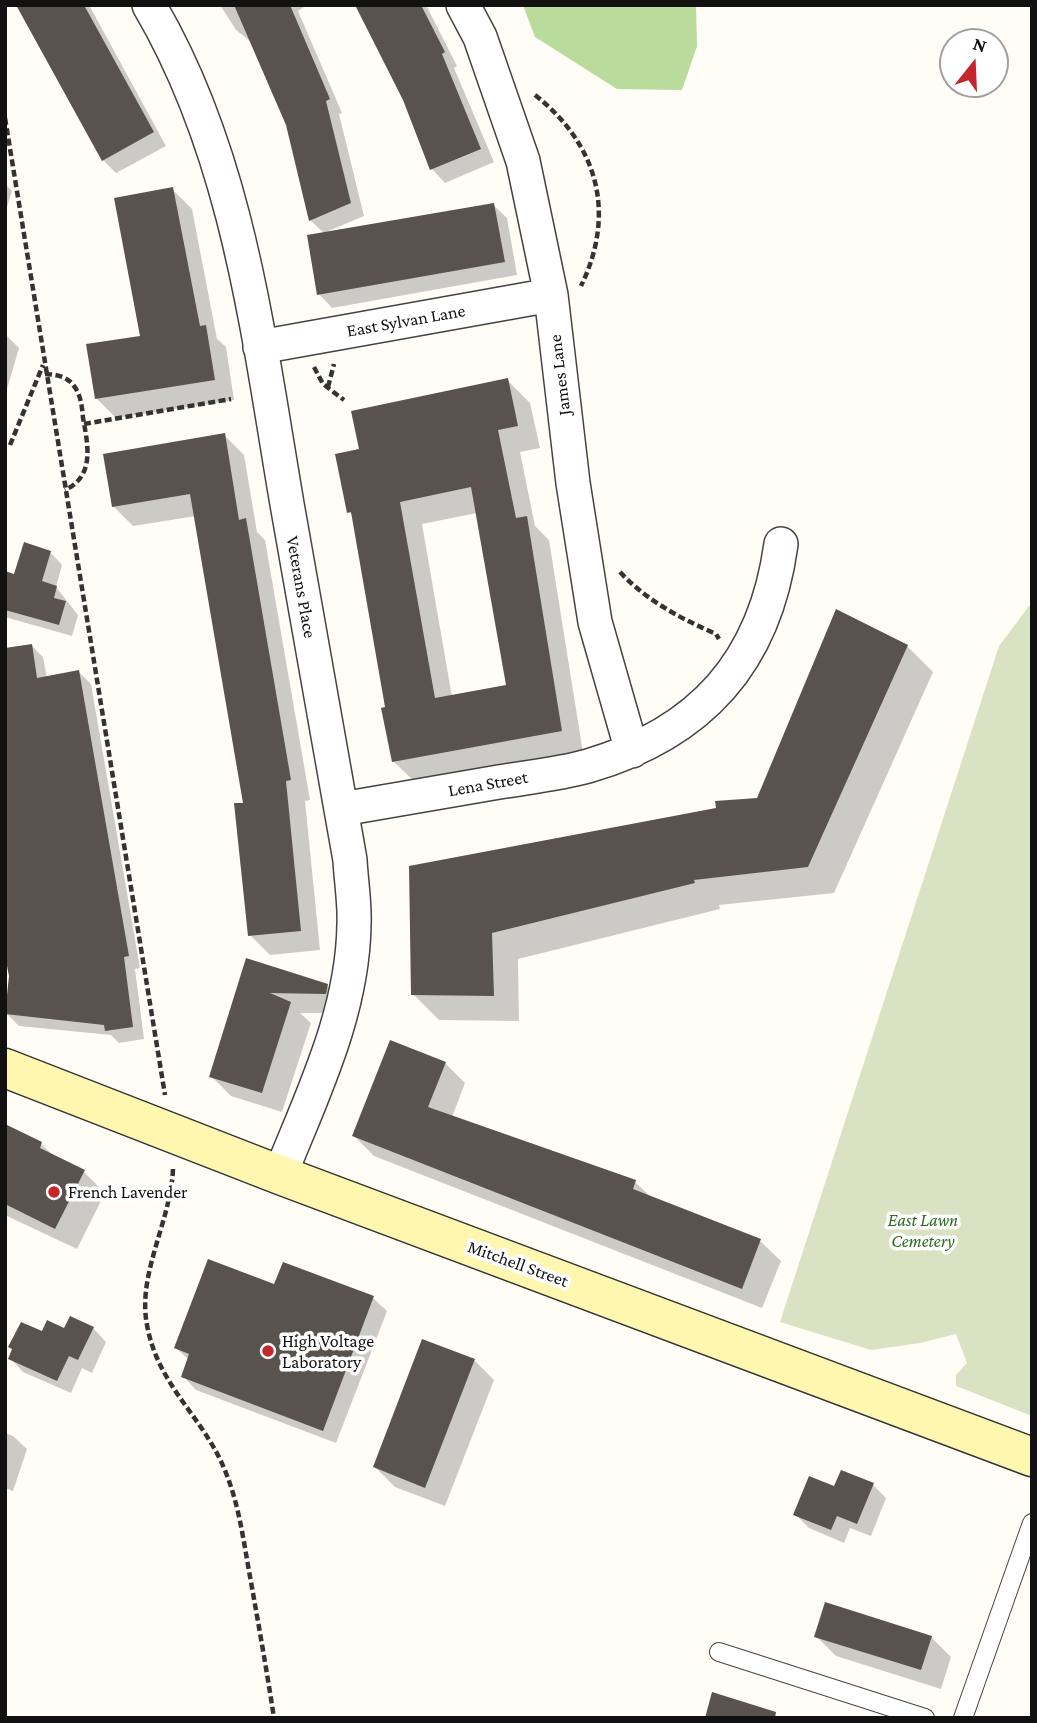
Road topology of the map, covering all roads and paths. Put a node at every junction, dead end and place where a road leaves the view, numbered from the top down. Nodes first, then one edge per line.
1 (149, 5) edge
2 (463, 5) edge
3 (526, 88) dead end
4 (5, 118) edge
5 (565, 292) junction
6 (260, 347) junction
7 (333, 359) dead end
8 (313, 363) dead end
9 (44, 364) junction
10 (45, 374) junction
11 (328, 387) junction
12 (231, 399) dead end
13 (344, 400) dead end
14 (85, 424) junction
15 (10, 445) dead end
16 (65, 490) junction
17 (781, 544) dead end
18 (617, 568) dead end
19 (720, 646) dead end
20 (632, 751) junction
21 (342, 809) junction
22 (5, 1068) edge
23 (165, 1097) dead end
24 (173, 1167) dead end
25 (280, 1175) junction
26 (1032, 1457) edge
27 (1032, 1523) edge
28 (719, 1652) dead end
29 (275, 1718) edge
30 (925, 1718) edge
31 (963, 1718) edge

1 - 6 street, Veterans Place
2 - 5 street, James Lane
3 - 5 path
4 - 9 path
5 - 6 street, East Sylvan Lane
5 - 20 street, James Lane
6 - 21 street, Veterans Place
7 - 11 path
8 - 11 path
9 - 10 path
9 - 15 path
10 - 14 path
10 - 16 path
11 - 13 path
12 - 14 path
14 - 16 path
16 - 23 path
17 - 20 street, Lena Street
18 - 19 path
20 - 21 street, Lena Street
21 - 25 street, Veterans Place
22 - 25 street, Mitchell Street
24 - 29 path
25 - 26 street, Mitchell Street
27 - 31 lane
28 - 30 lane

